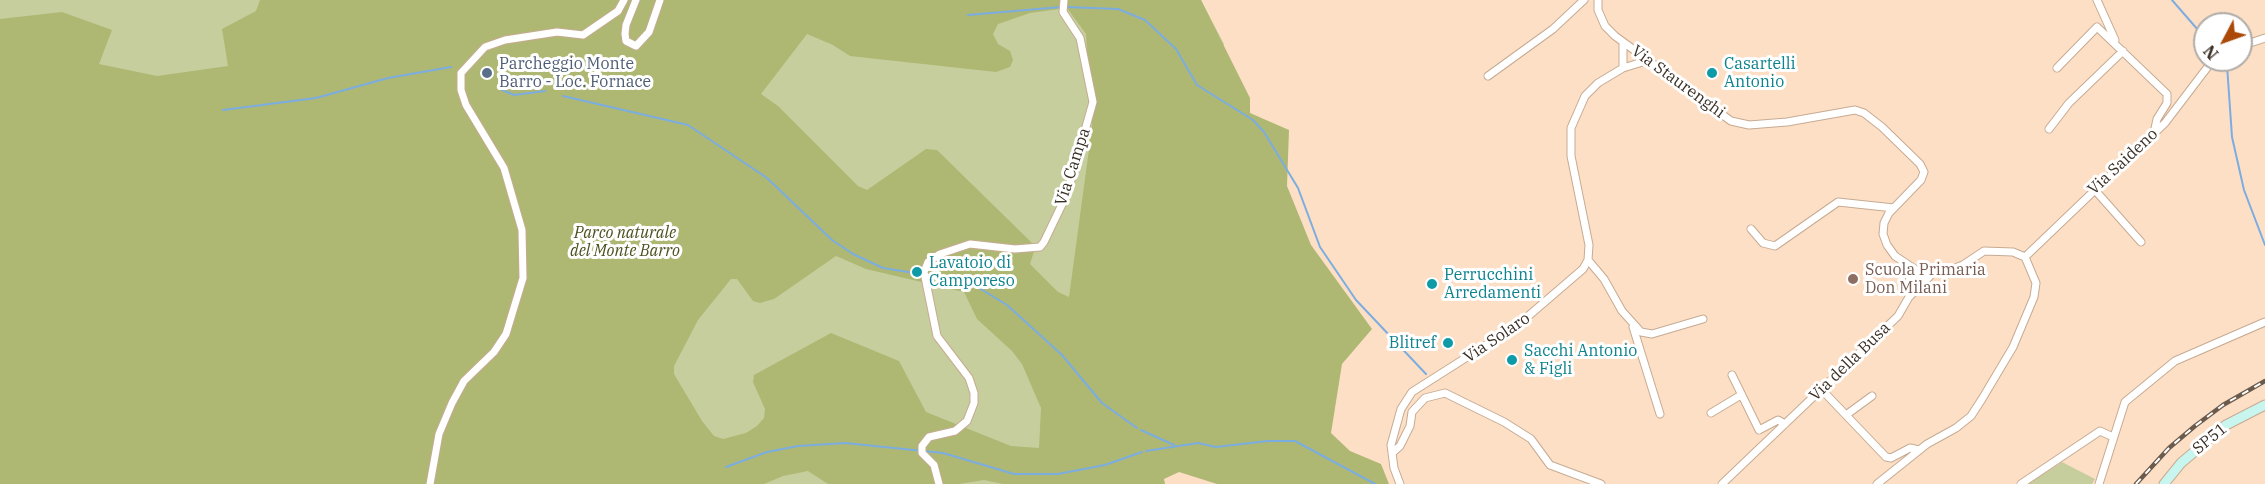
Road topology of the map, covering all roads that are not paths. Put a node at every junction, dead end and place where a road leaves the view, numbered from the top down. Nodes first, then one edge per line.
1 (624, 0) edge
2 (636, 0) edge
3 (660, 0) edge
4 (1064, 0) edge
5 (1584, 0) edge
6 (1598, 0) edge
7 (2097, 0) edge
8 (1623, 42) junction
9 (2121, 49) junction
10 (1649, 60) junction
11 (1623, 68) junction
12 (2057, 68) dead end
13 (2204, 72) edge
14 (1488, 76) dead end
15 (2049, 129) dead end
16 (2154, 133) junction
17 (2094, 189) junction
18 (1894, 208) junction
19 (1751, 229) dead end
20 (2141, 242) dead end
21 (2025, 257) junction
22 (1588, 260) junction
23 (1910, 266) junction
24 (1933, 273) junction
25 (1909, 297) junction
26 (1702, 319) dead end
27 (2265, 322) edge
28 (1632, 325) junction
29 (1732, 375) dead end
30 (1821, 389) junction
31 (1741, 395) junction
32 (1872, 396) dead end
33 (2265, 405) edge
34 (1711, 413) dead end
35 (1660, 414) dead end
36 (1846, 415) junction
37 (1785, 424) junction
38 (2113, 437) junction
39 (1919, 450) junction
40 (1392, 453) junction
41 (430, 484) edge
42 (939, 484) edge
43 (1400, 484) edge
44 (1601, 484) edge
45 (1722, 484) edge
46 (1877, 484) edge
47 (2022, 484) edge
48 (2099, 484) edge
49 (2164, 484) edge

1 - 41 street
2 - 3 street
4 - 42 street, Via Campa
5 - 14 street
6 - 8 street, Via Staurenghi
7 - 9 street
8 - 10 street, Via Staurenghi
8 - 11 street
9 - 12 street
9 - 15 street
9 - 16 street
10 - 11 street
10 - 18 street, Via Staurenghi
11 - 22 street
13 - 16 street, Via Saideno
16 - 17 street, Via Saideno
17 - 20 street
17 - 21 street, Via Saideno
18 - 19 street
18 - 23 street, Via Staurenghi
21 - 24 street
21 - 39 street
22 - 28 street
22 - 40 street, Via Solaro
23 - 24 street, Via Staurenghi
23 - 25 street
24 - 25 street, Via della Busa
25 - 30 street, Via della Busa
26 - 28 street
27 - 38 street
28 - 35 street
29 - 31 street
30 - 36 street
30 - 37 street, Via della Busa
31 - 34 street
31 - 37 street
32 - 36 street
33 - 49 main road, SP51 / SP51
36 - 39 street
37 - 45 street, Via della Busa
38 - 47 street
38 - 48 street
39 - 46 street
40 - 43 street
40 - 44 street

